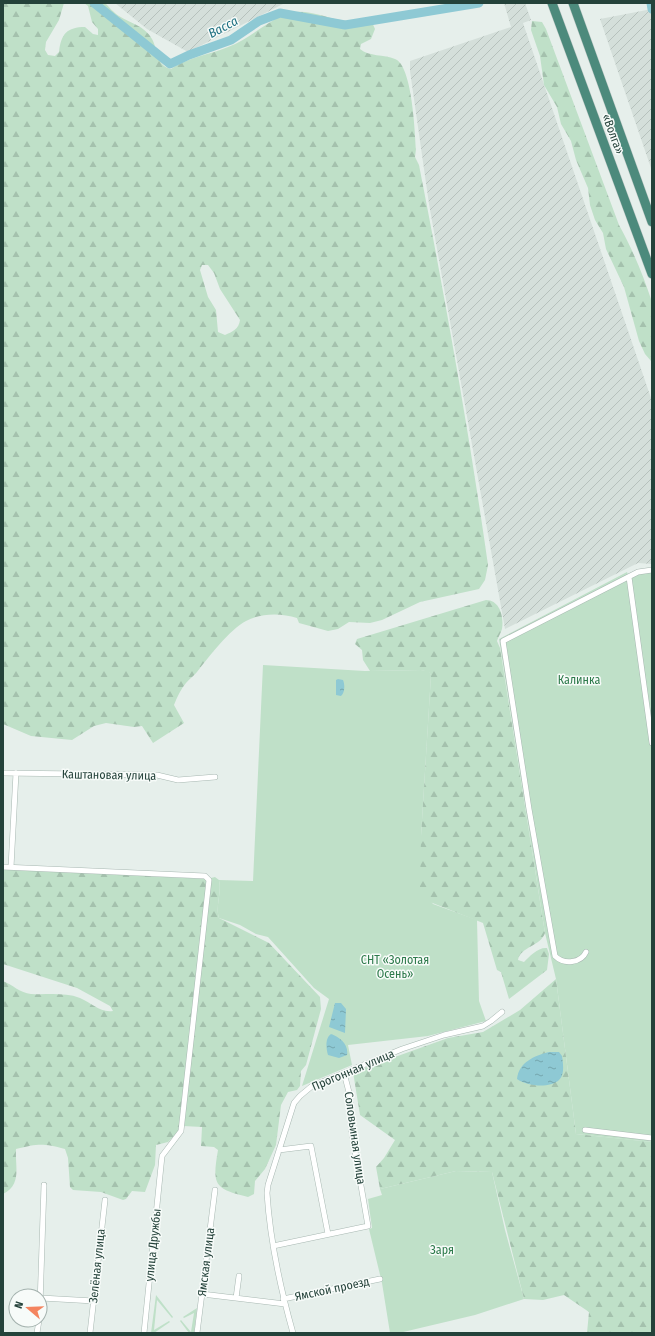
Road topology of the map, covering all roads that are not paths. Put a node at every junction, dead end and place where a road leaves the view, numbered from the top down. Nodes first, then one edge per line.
1 (552, 3) edge
2 (573, 3) edge
3 (652, 222) edge
4 (652, 274) edge
5 (652, 570) edge
6 (629, 577) junction
7 (652, 743) edge
8 (3, 773) edge
9 (16, 773) junction
10 (215, 777) dead end
11 (3, 867) edge
12 (11, 867) junction
13 (586, 952) dead end
14 (502, 1012) dead end
15 (344, 1073) junction
16 (585, 1130) dead end
17 (652, 1138) edge
18 (279, 1150) junction
19 (44, 1185) dead end
20 (215, 1190) dead end
21 (105, 1200) dead end
22 (328, 1234) junction
23 (273, 1246) junction
24 (239, 1276) dead end
25 (380, 1279) dead end
26 (41, 1288) edge
27 (202, 1294) junction
28 (48, 1298) edge
29 (236, 1298) junction
30 (94, 1301) junction
31 (284, 1302) junction
32 (90, 1333) edge
33 (144, 1333) edge
34 (197, 1333) edge
35 (293, 1333) edge

1 - 4 highway, «Волга»
2 - 3 highway, «Волга»
5 - 6 street
6 - 7 street
6 - 13 street
8 - 9 street, Каштановая улица
9 - 10 street, Каштановая улица
9 - 12 street
11 - 12 street
12 - 33 street, улица Дружбы
14 - 15 street, Прогонная улица
15 - 18 street, Прогонная улица
15 - 22 street, Соловьиная улица
16 - 17 street
18 - 22 street
18 - 23 street, Прогонная улица
19 - 26 street
20 - 27 street, Ямская улица
21 - 30 street, Зелёная улица
22 - 23 street
23 - 31 street, Прогонная улица
24 - 29 street
25 - 31 street, Ямской проезд
27 - 29 street, Ямской проезд
27 - 34 street, Ямская улица
28 - 30 street
29 - 31 street, Ямской проезд
30 - 32 street, Зелёная улица
31 - 35 street, Прогонная улица

